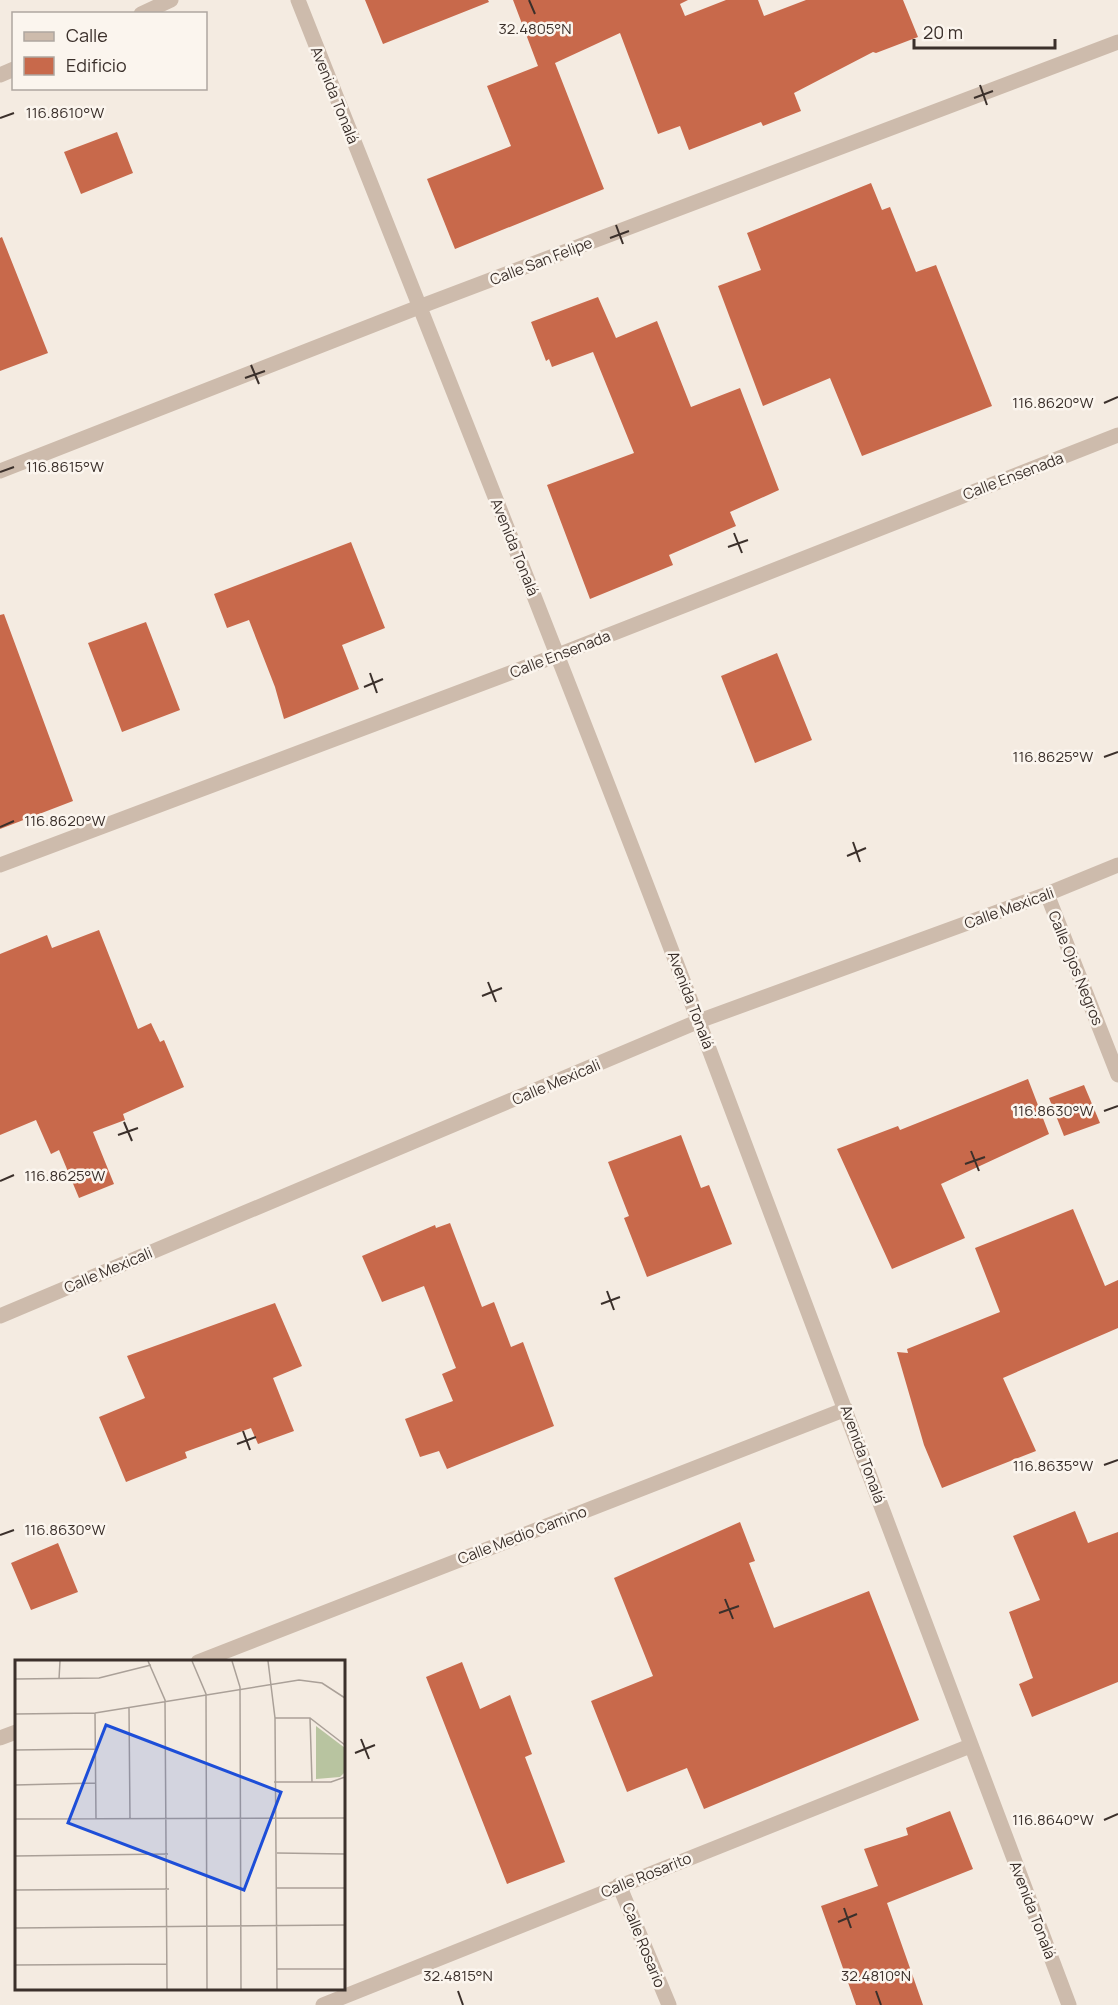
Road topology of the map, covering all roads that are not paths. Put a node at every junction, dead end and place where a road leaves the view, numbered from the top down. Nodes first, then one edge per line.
1 (171, 0) edge
2 (298, 0) edge
3 (145, 12) edge
4 (1118, 42) edge
5 (419, 307) junction
6 (1118, 435) edge
7 (0, 471) edge
8 (558, 655) junction
9 (0, 865) edge
10 (1118, 865) edge
11 (1047, 894) junction
12 (699, 1022) junction
13 (1118, 1075) edge
14 (0, 1316) edge
15 (846, 1409) junction
16 (203, 1660) edge
17 (15, 1732) edge
18 (0, 1738) edge
19 (970, 1746) junction
20 (620, 1885) junction
21 (323, 2005) edge
22 (669, 2005) edge
23 (1069, 2005) edge

1 - 3 street
2 - 5 street, Avenida Tonalá
4 - 5 street, Calle San Felipe
5 - 7 street, Calle San Felipe
5 - 8 street, Avenida Tonalá
6 - 8 street, Calle Ensenada
8 - 9 street, Calle Ensenada
8 - 12 street, Avenida Tonalá
10 - 11 street, Calle Mexicali
11 - 12 street, Calle Mexicali
11 - 13 street, Calle Ojos Negros
12 - 14 street, Calle Mexicali
12 - 15 street, Avenida Tonalá
15 - 16 street, Calle Medio Camino
15 - 19 street, Avenida Tonalá
17 - 18 street
19 - 20 street, Calle Rosarito
19 - 23 street, Avenida Tonalá
20 - 21 street, Calle Rosarito
20 - 22 street, Calle Rosario

